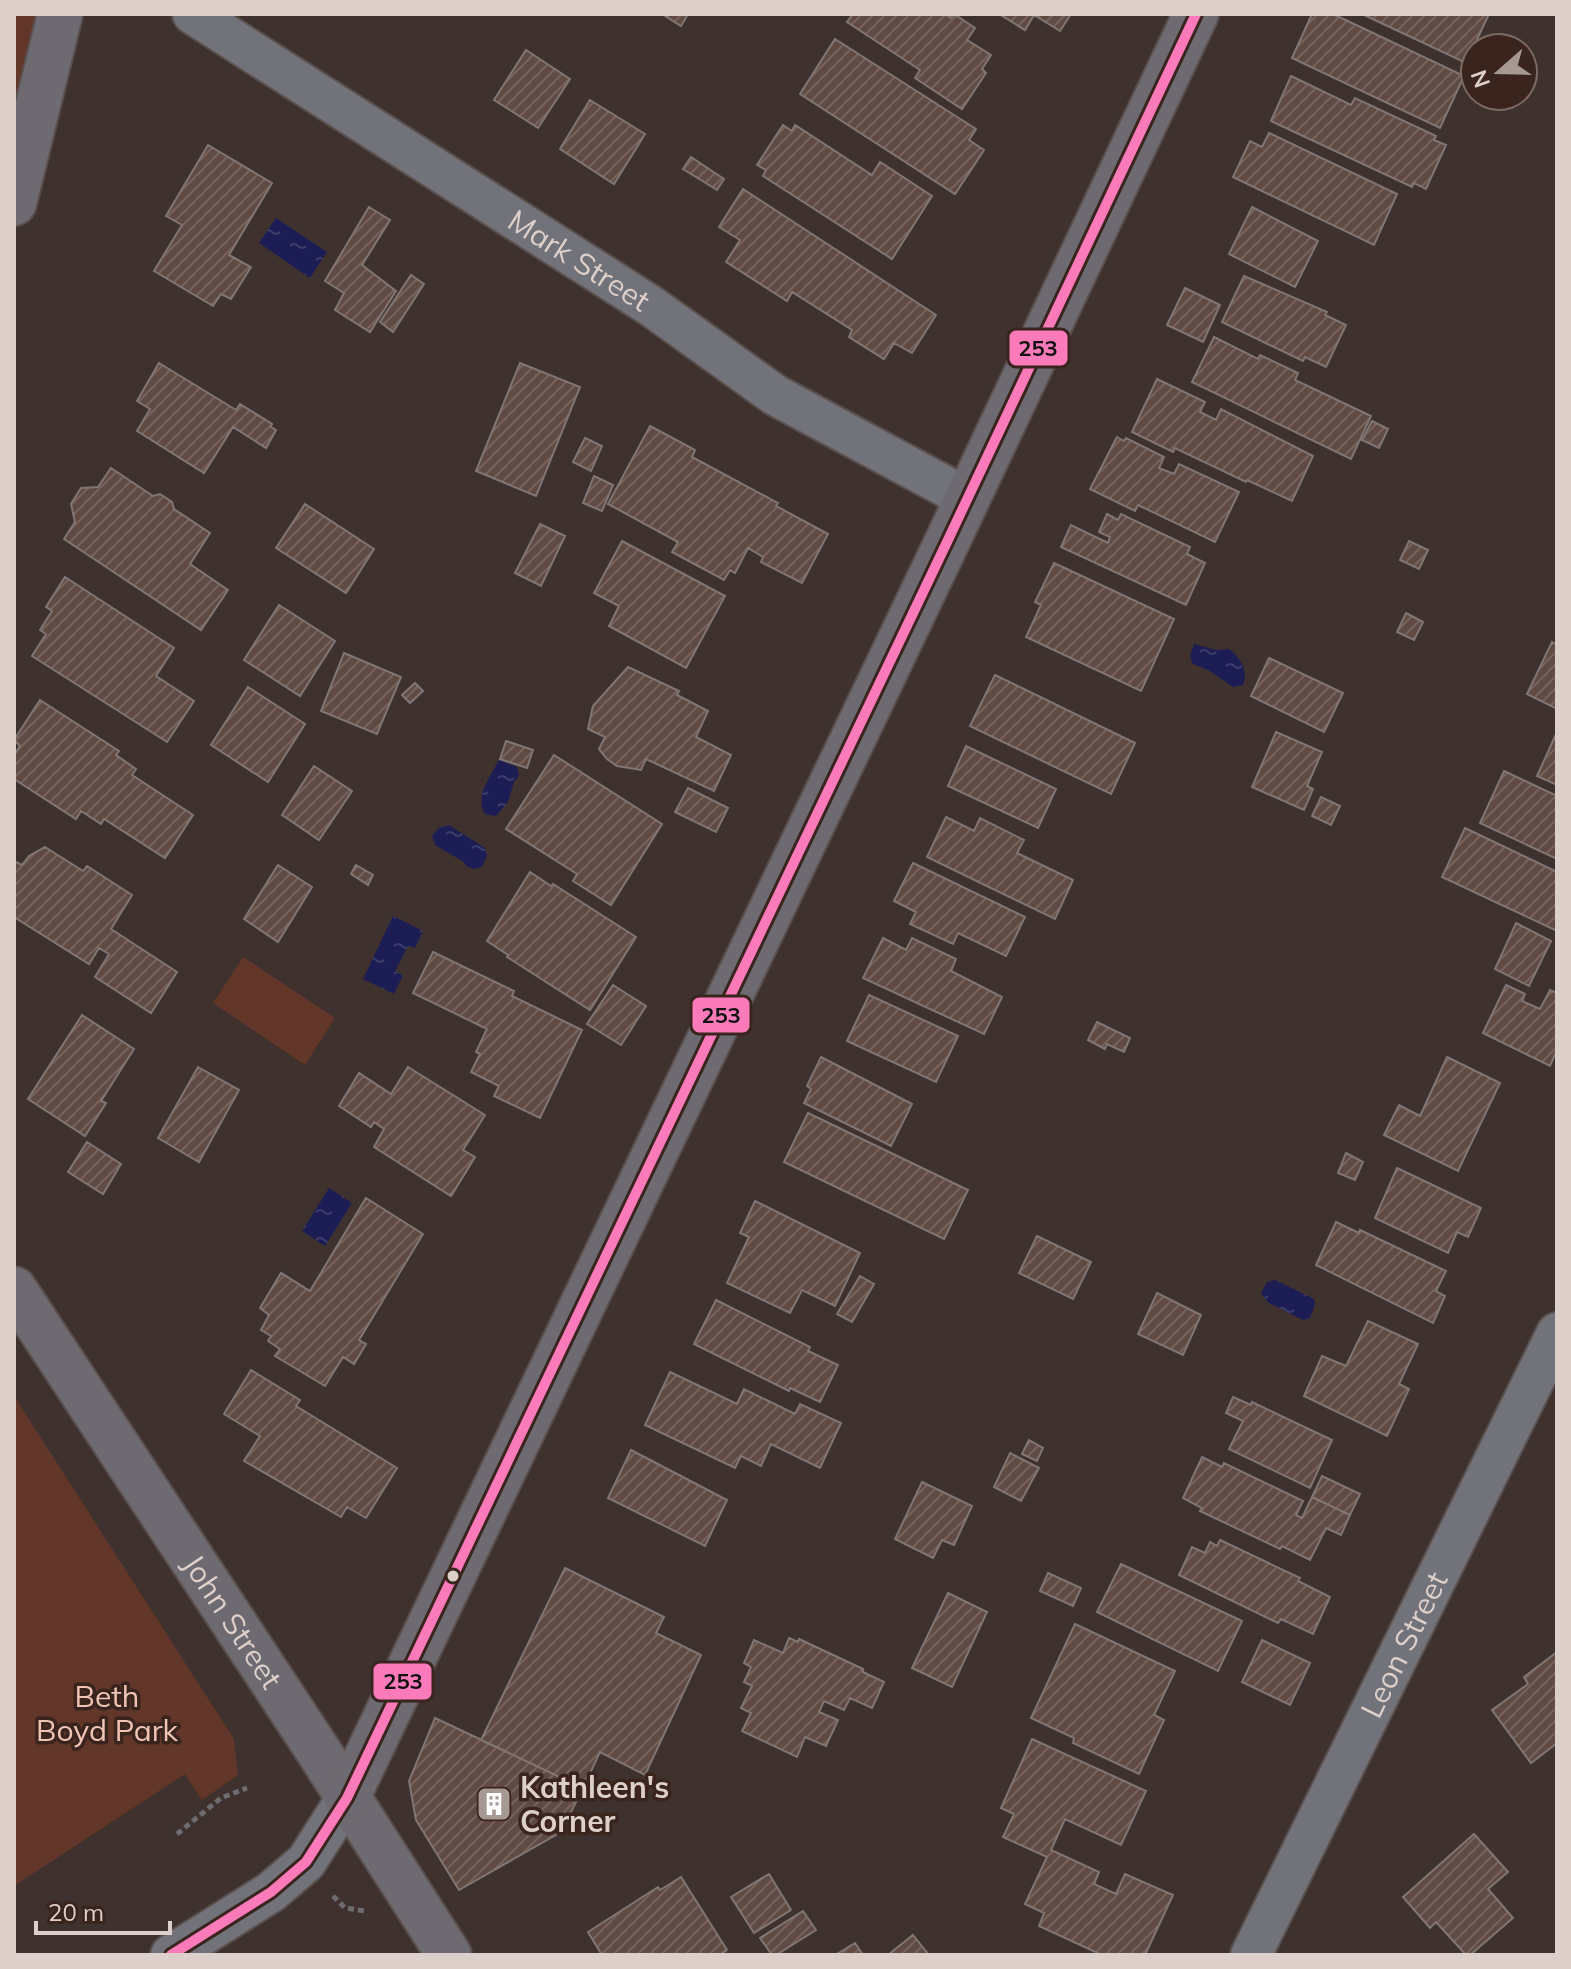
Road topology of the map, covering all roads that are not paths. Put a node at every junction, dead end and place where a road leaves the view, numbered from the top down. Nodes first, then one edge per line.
1 (60, 14) edge
2 (193, 14) edge
3 (1196, 14) edge
4 (14, 203) edge
5 (967, 498) junction
6 (14, 1289) edge
7 (1557, 1333) edge
8 (347, 1798) junction
9 (171, 1955) edge
10 (449, 1955) edge
11 (1251, 1955) edge

1 - 4 street
2 - 5 street, Mark Street
3 - 5 street
5 - 8 street
6 - 8 street, John Street
7 - 11 street, Leon Street
8 - 9 street
8 - 10 street, John Street

